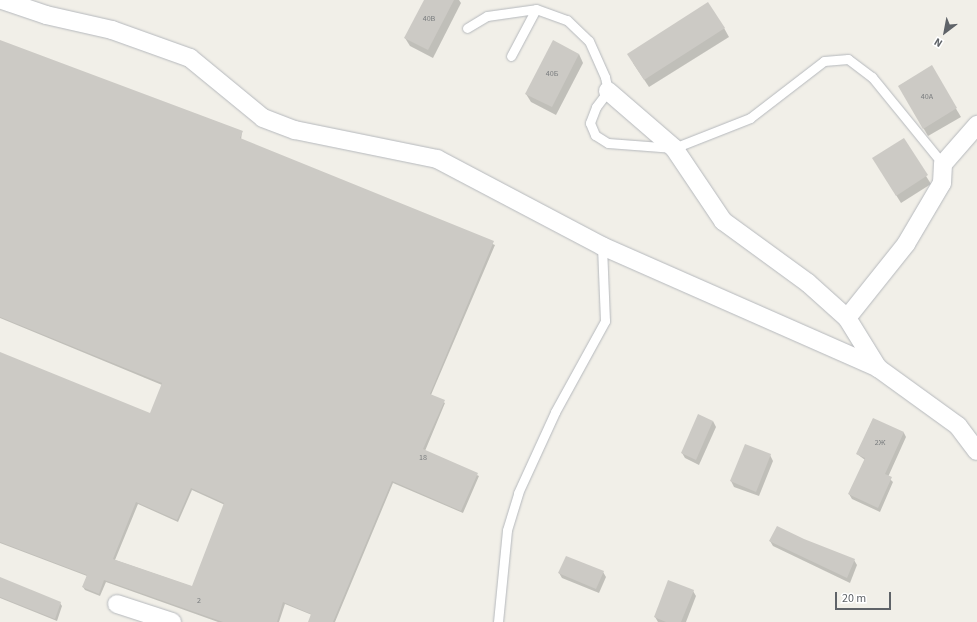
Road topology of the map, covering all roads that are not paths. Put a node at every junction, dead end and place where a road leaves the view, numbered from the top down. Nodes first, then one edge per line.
1 (2, 0) edge
2 (536, 9) junction
3 (467, 28) dead end
4 (511, 56) dead end
5 (608, 91) junction
6 (977, 125) edge
7 (674, 148) junction
8 (942, 164) junction
9 (602, 246) junction
10 (847, 318) junction
11 (878, 368) junction
12 (977, 451) edge
13 (117, 604) dead end
14 (172, 622) edge
15 (498, 622) edge

1 - 9 street
2 - 3 lane
2 - 4 lane
2 - 5 lane
5 - 7 street
5 - 7 lane
6 - 8 street
7 - 8 lane
7 - 10 street
8 - 10 street
9 - 11 street
9 - 15 lane
10 - 11 street
11 - 12 street
13 - 14 street

